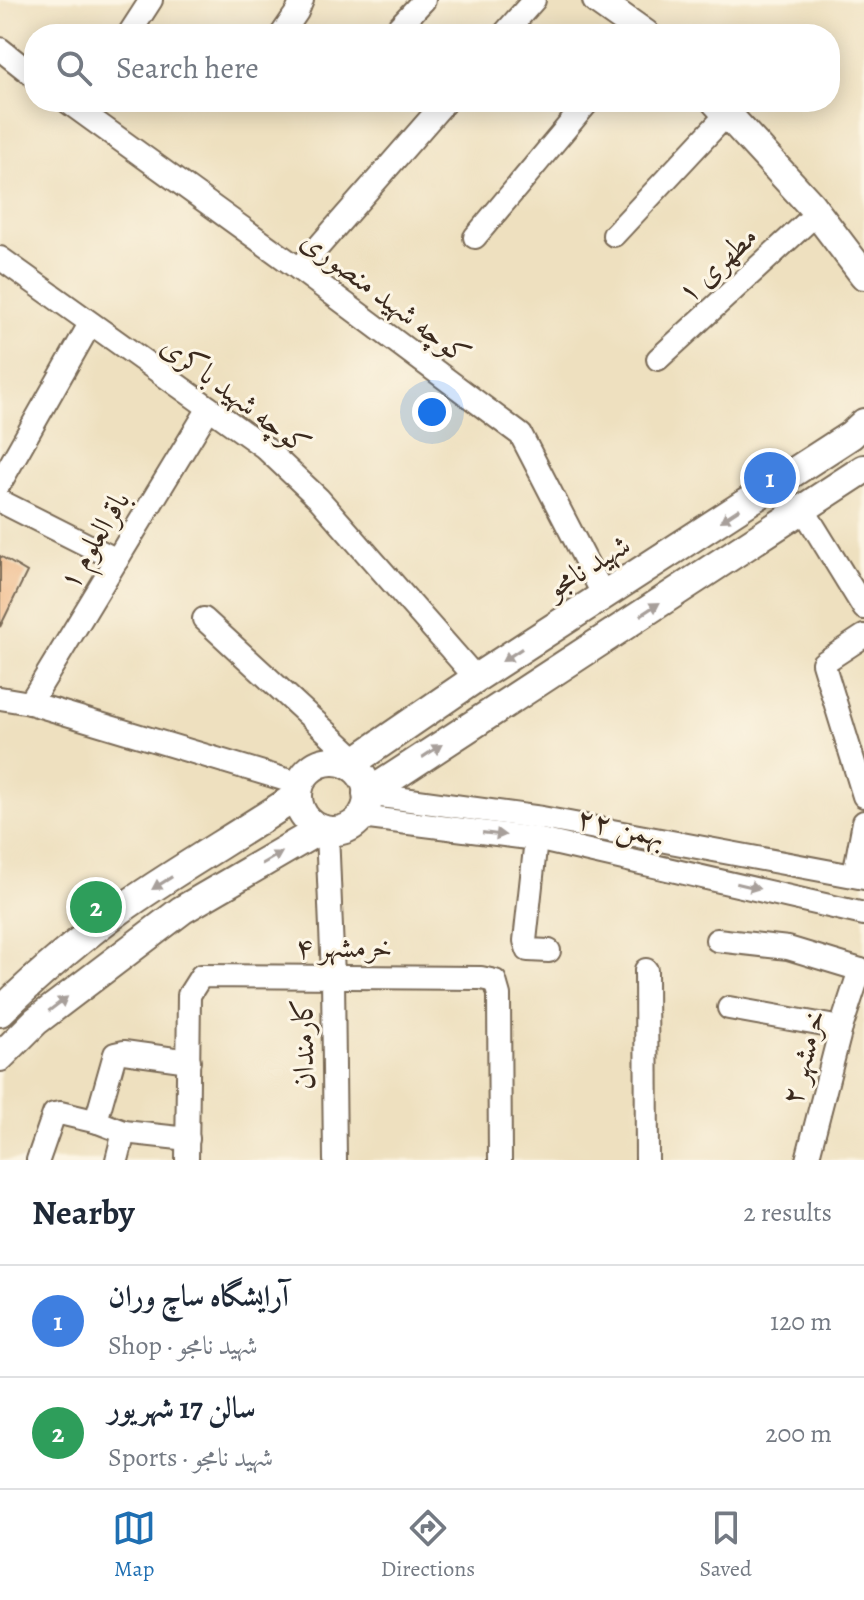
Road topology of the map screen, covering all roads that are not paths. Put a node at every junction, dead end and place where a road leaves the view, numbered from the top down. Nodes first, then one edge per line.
1 (151, 0) edge
2 (302, 0) edge
3 (424, 0) edge
4 (534, 0) edge
5 (597, 0) edge
6 (135, 24) edge
7 (289, 24) edge
8 (401, 24) edge
9 (513, 24) edge
10 (631, 24) edge
11 (0, 49) edge
12 (24, 68) edge
13 (82, 112) edge
14 (436, 112) edge
15 (580, 112) edge
16 (718, 112) edge
17 (725, 112) edge
18 (817, 213) junction
19 (614, 235) dead end
20 (475, 237) dead end
21 (0, 258) edge
22 (299, 269) junction
23 (864, 275) edge
24 (90, 324) junction
25 (658, 359) dead end
26 (209, 408) junction
27 (864, 423) edge
28 (6, 459) edge
29 (864, 469) edge
30 (0, 483) edge
31 (0, 501) edge
32 (803, 509) junction
33 (117, 560) junction
34 (604, 596) junction
35 (864, 608) edge
36 (204, 619) dead end
37 (864, 636) edge
38 (476, 678) junction
39 (0, 698) edge
40 (30, 703) junction
41 (353, 763) junction
42 (299, 789) junction
43 (864, 796) edge
44 (364, 805) junction
45 (864, 822) edge
46 (324, 830) junction
47 (536, 839) junction
48 (218, 849) junction
49 (859, 876) edge
50 (231, 881) junction
51 (864, 914) edge
52 (717, 940) dead end
53 (549, 951) dead end
54 (646, 970) dead end
55 (862, 970) edge
56 (333, 976) junction
57 (729, 1008) dead end
58 (0, 1012) edge
59 (841, 1028) junction
60 (0, 1057) edge
61 (189, 1061) junction
62 (98, 1122) junction
63 (124, 1132) junction
64 (187, 1150) edge
65 (38, 1160) edge
66 (117, 1160) edge
67 (335, 1160) edge
68 (500, 1160) edge
69 (647, 1160) edge
70 (807, 1160) edge

1 - 6 street
2 - 7 street
3 - 8 street
4 - 9 street
5 - 10 main road
11 - 12 street
13 - 22 street, کوچه شهید منصوری
14 - 22 street
15 - 20 street
16 - 19 street
17 - 18 main road
18 - 23 main road
18 - 25 street, مطهری ۱
21 - 24 street, کوچه شهید باکری
22 - 34 street, کوچه شهید منصوری
24 - 26 street, کوچه شهید باکری
24 - 28 street
26 - 33 street, باقرالعلوم ۱
26 - 38 street, کوچه شهید باکری
27 -> 34 main road, شهید نامجو
28 - 30 street
29 - 32 main road
31 - 33 street
32 - 35 street
44 -> 32 main road
33 - 40 street, باقرالعلوم ۱
34 -> 38 main road, شهید نامجو
36 - 41 street
37 - 43 street
38 - 41 main road, شهید نامجو
39 - 40 street
40 - 42 street
41 - 42 main road
41 - 44 main road
42 - 46 main road
42 - 48 main road
44 - 46 main road
44 -> 47 street, ۲۲ بهمن
44 - 49 street, ۲۲ بهمن
45 - 49 street
50 -> 46 main road
46 - 56 street, کارمندان
47 -> 51 street, ۲۲ بهمن
47 - 53 street
48 - 50 main road
48 -> 58 main road
60 -> 50 main road
52 - 55 street
54 - 69 street
55 - 59 street, خرمشهر ۲
56 - 61 street, خرمشهر ۴
56 - 67 street, کارمندان
56 - 68 street, خرمشهر ۴
57 - 59 street
59 - 70 street, خرمشهر ۲
61 - 62 street
61 - 64 street, خرمشهر ۴
62 - 63 street
62 - 65 street
63 - 64 street
63 - 66 street

